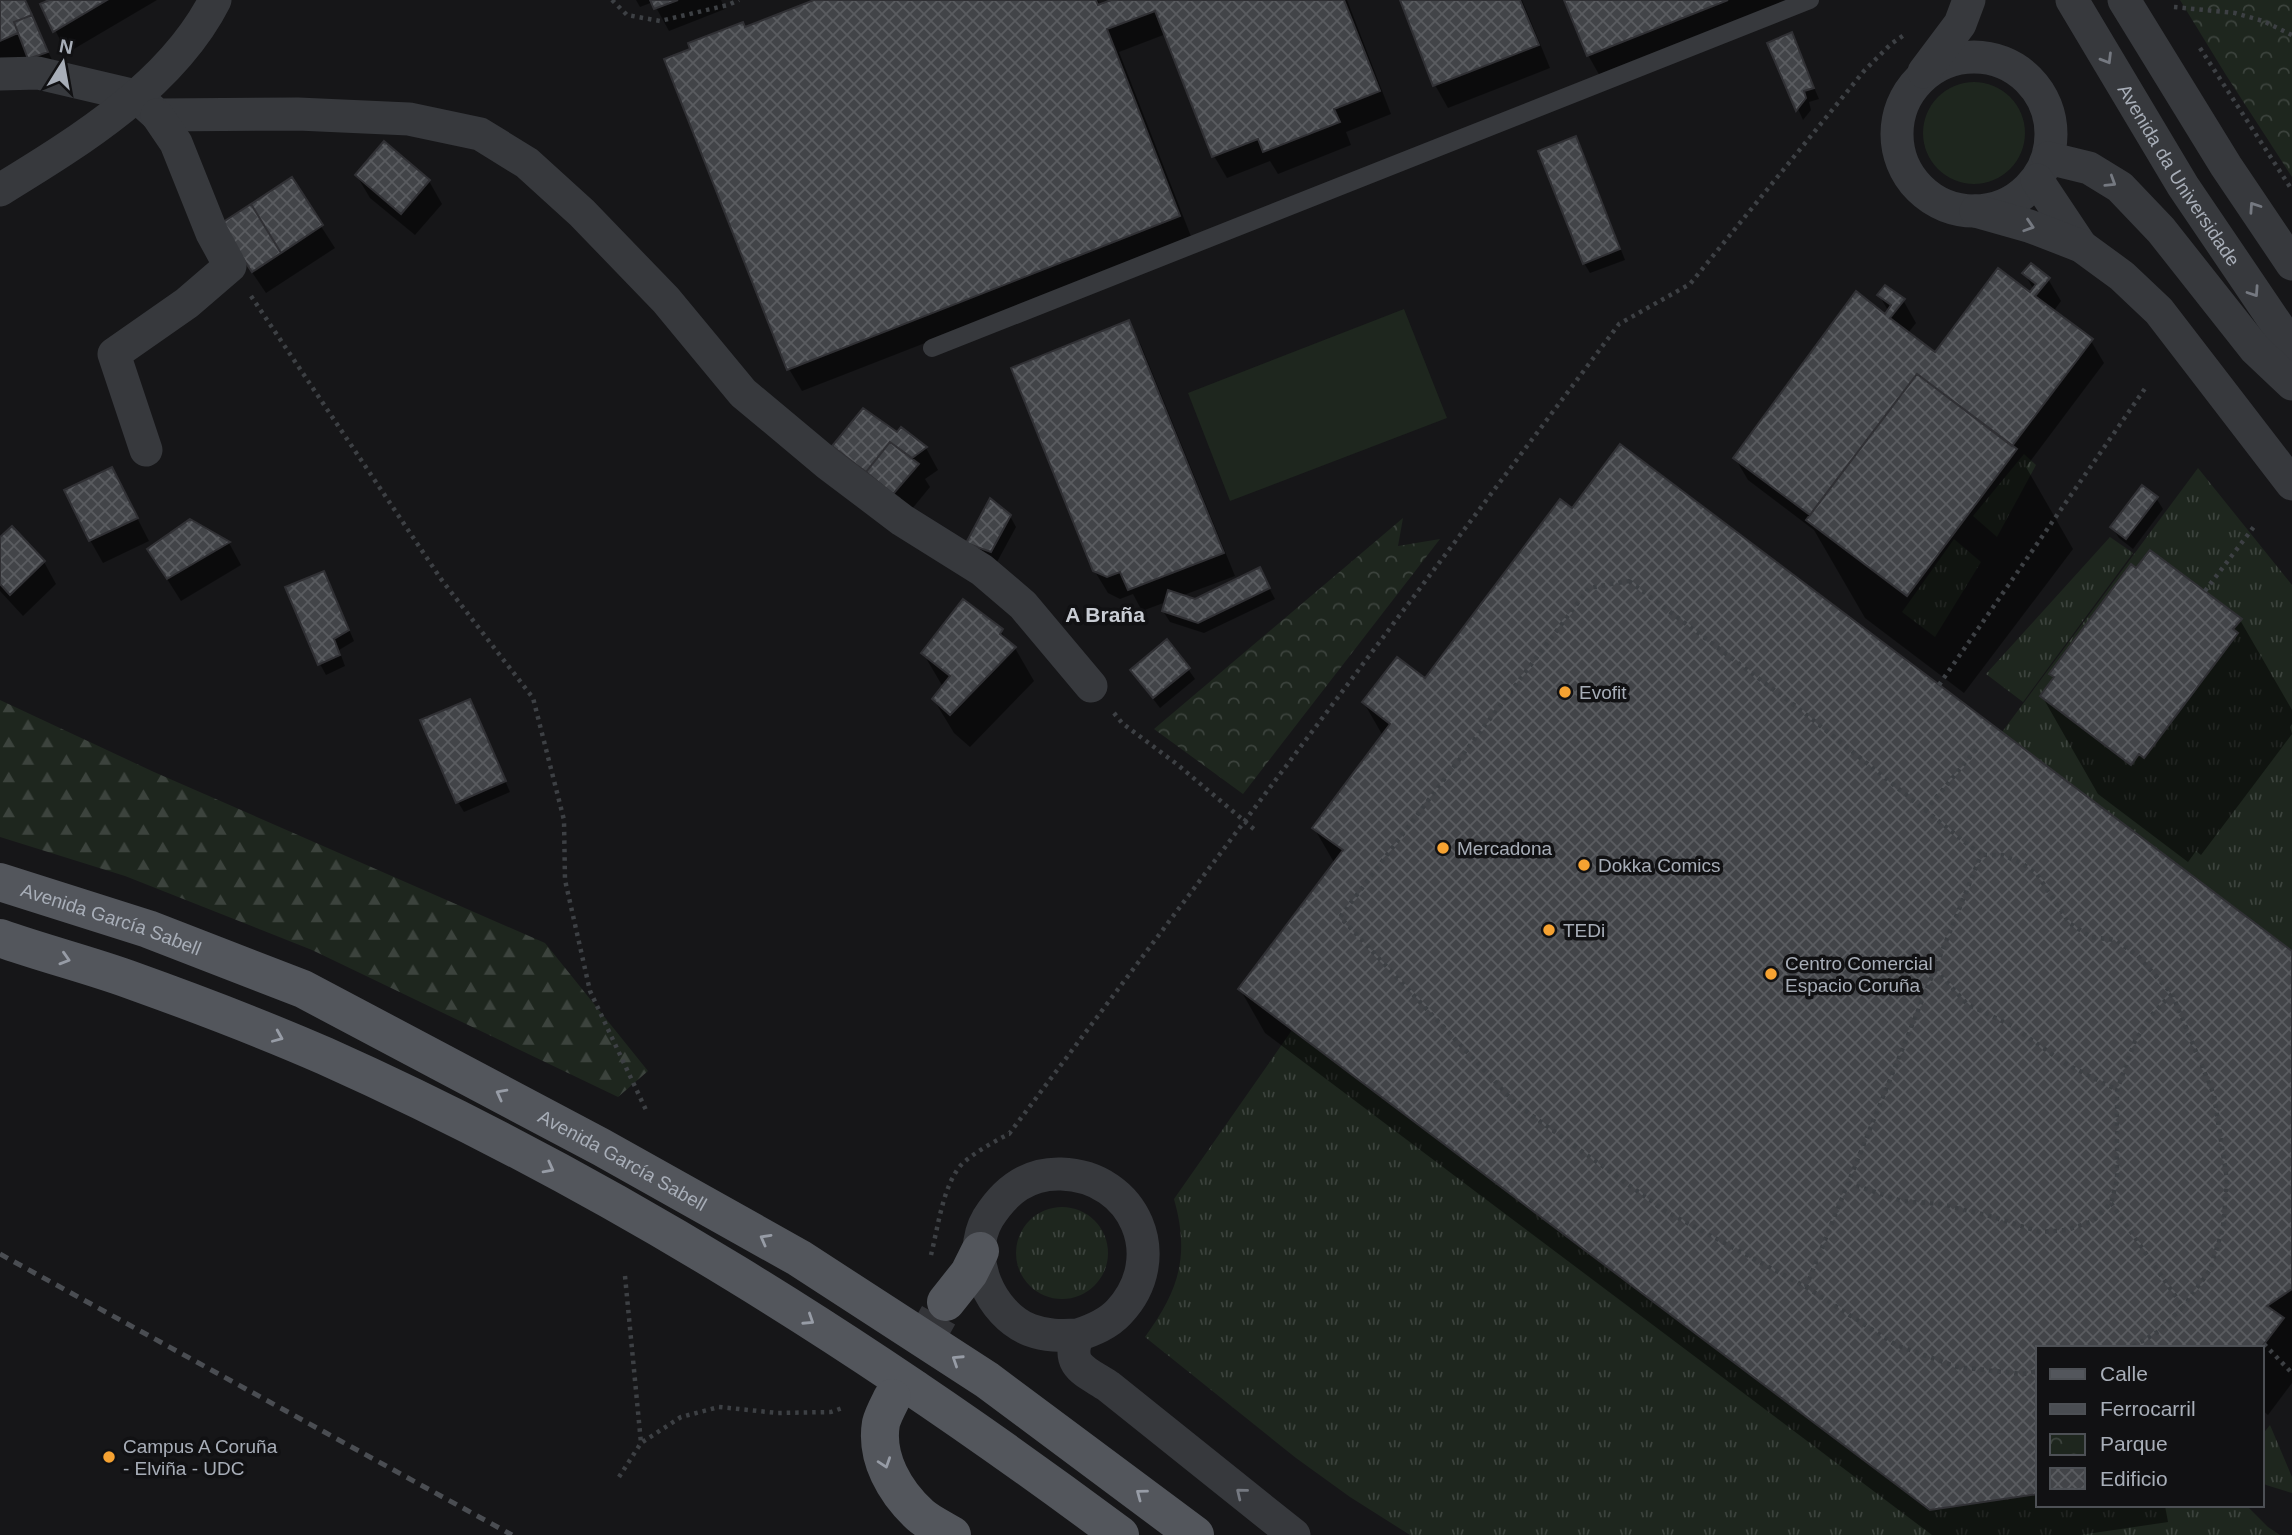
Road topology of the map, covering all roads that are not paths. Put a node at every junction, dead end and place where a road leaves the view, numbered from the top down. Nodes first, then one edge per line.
1 (215, 0) edge
2 (1810, 0) edge
3 (1969, 0) edge
4 (2072, 0) edge
5 (2124, 0) edge
6 (0, 74) edge
7 (1918, 80) junction
8 (146, 105) junction
9 (2043, 169) junction
10 (0, 190) edge
11 (1976, 211) junction
12 (2081, 246) junction
13 (2292, 264) edge
14 (2292, 347) edge
15 (932, 348) dead end
16 (2292, 384) edge
17 (146, 450) dead end
18 (2292, 484) edge
19 (1091, 686) road end
20 (0, 882) edge
21 (0, 938) edge
22 (979, 1251) junction
23 (946, 1302) tunnel mouth
24 (1078, 1335) junction
25 (874, 1401) tunnel mouth
26 (952, 1535) edge
27 (1120, 1535) edge
28 (1195, 1535) edge
29 (1294, 1535) edge

1 - 8 street
2 - 15 lane
3 - 7 street
4 -> 14 street, Avenida da Universidade
13 -> 5 street
6 - 8 street
7 - 9 street
7 - 11 street
8 - 10 street
8 - 17 street
8 - 19 street
9 - 11 street
9 - 12 street
9 -> 16 street, Avenida da Universidade
11 -> 12 street
12 - 18 street
28 -> 20 main road, Avenida García Sabell
21 -> 27 main road
22 - 23 main road
22 - 24 street
22 - 24 street
29 -> 24 street
25 -> 26 main road

